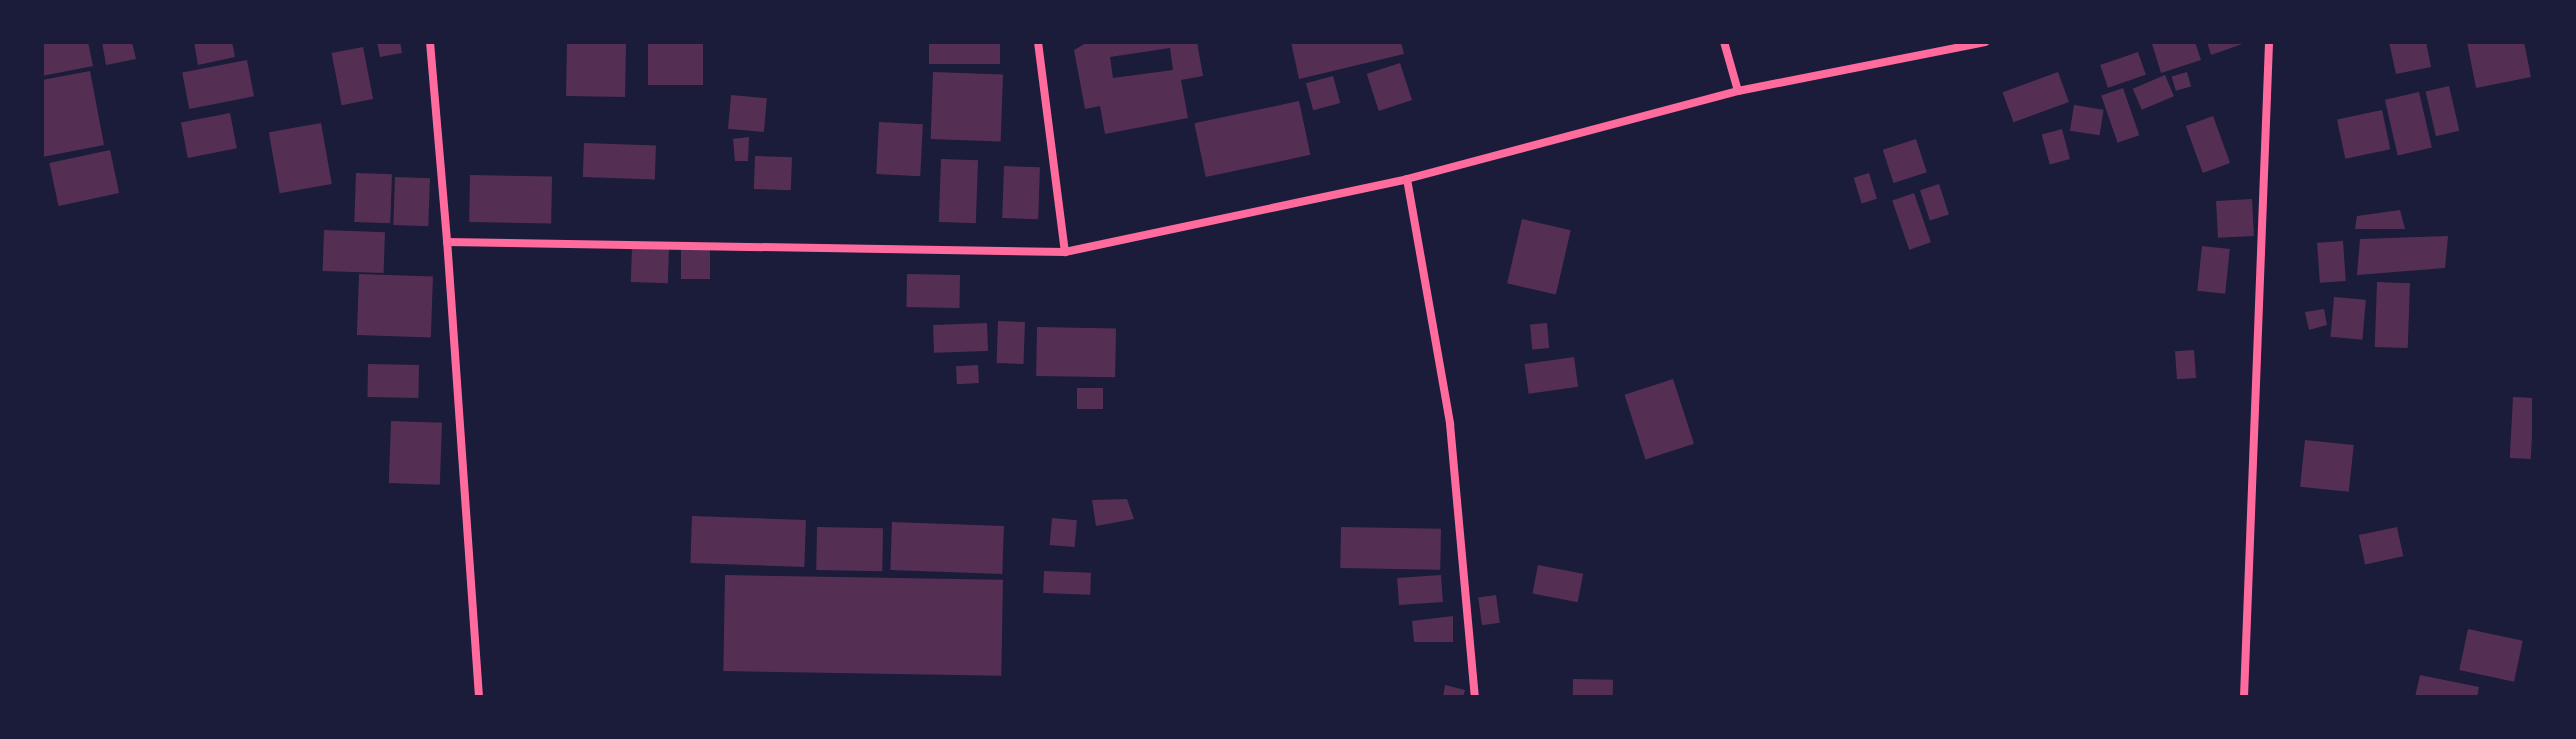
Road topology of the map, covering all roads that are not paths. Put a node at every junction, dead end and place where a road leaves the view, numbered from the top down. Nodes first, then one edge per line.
1 (430, 42) edge
2 (1038, 42) edge
3 (1724, 42) edge
4 (1985, 42) edge
5 (2269, 42) edge
6 (1738, 91) junction
7 (1407, 179) junction
8 (447, 242) junction
9 (1065, 252) junction
10 (479, 697) edge
11 (1475, 697) edge
12 (2244, 697) edge

1 - 8 street
2 - 9 street
3 - 6 street
4 - 6 street
5 - 12 street
6 - 7 street
7 - 9 street
7 - 11 street
8 - 9 street
8 - 10 street

